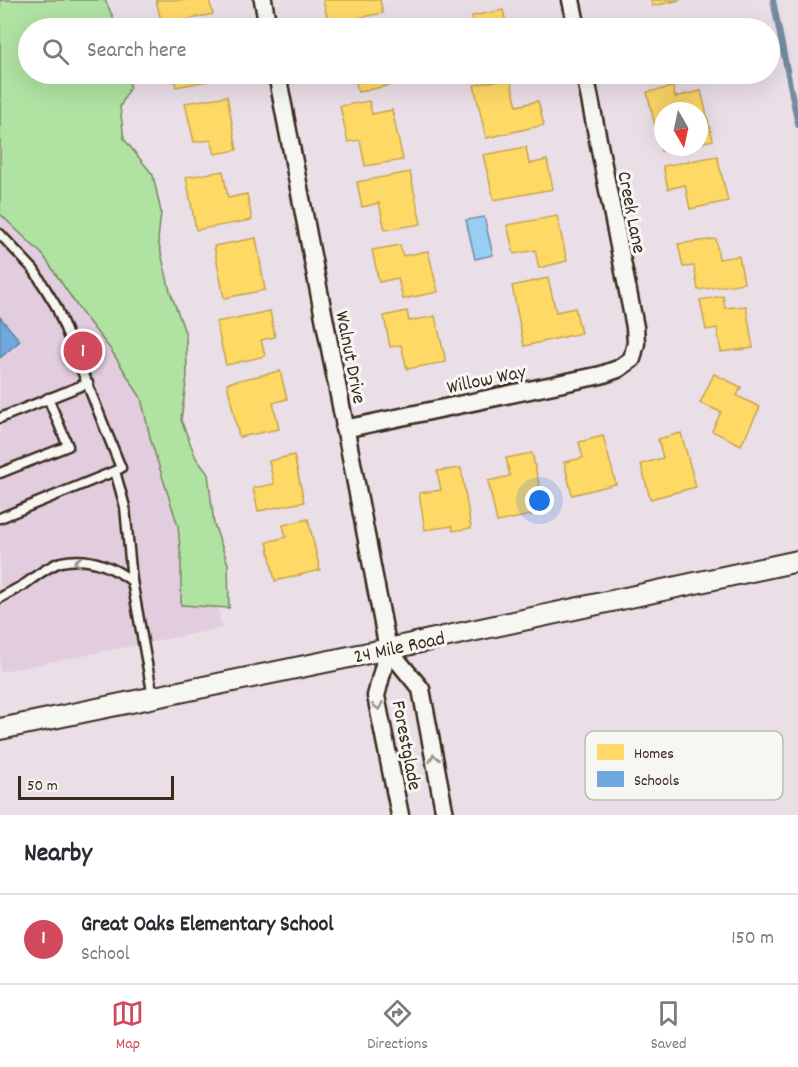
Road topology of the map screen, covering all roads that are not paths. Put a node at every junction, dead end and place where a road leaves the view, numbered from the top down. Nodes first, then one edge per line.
1 (263, 0) edge
2 (571, 0) edge
3 (266, 18) edge
4 (574, 18) edge
5 (279, 84) edge
6 (587, 84) edge
7 (0, 234) edge
8 (632, 359) joint
9 (88, 383) junction
10 (48, 398) junction
11 (0, 418) edge
12 (344, 429) junction
13 (115, 471) junction
14 (0, 473) edge
15 (0, 518) edge
16 (798, 561) edge
17 (132, 581) junction
18 (0, 598) edge
19 (388, 649) junction
20 (153, 698) junction
21 (0, 729) edge
22 (400, 815) edge
23 (445, 815) edge

1 - 3 street
2 - 4 street
5 - 12 street, Walnut Drive
6 - 8 street, Creek Lane
7 - 9 lane
8 - 12 street, Willow Way
9 - 10 lane
9 - 13 lane
10 - 11 lane
10 - 14 lane
12 - 19 street, Walnut Drive
13 - 15 lane
13 - 17 lane
16 - 19 street, 24 Mile Road
17 -> 18 lane
17 - 20 lane
19 - 20 street, 24 Mile Road
19 -> 22 street, Forestglade
23 -> 19 street, Forestglade
20 - 21 street, 24 Mile Road

